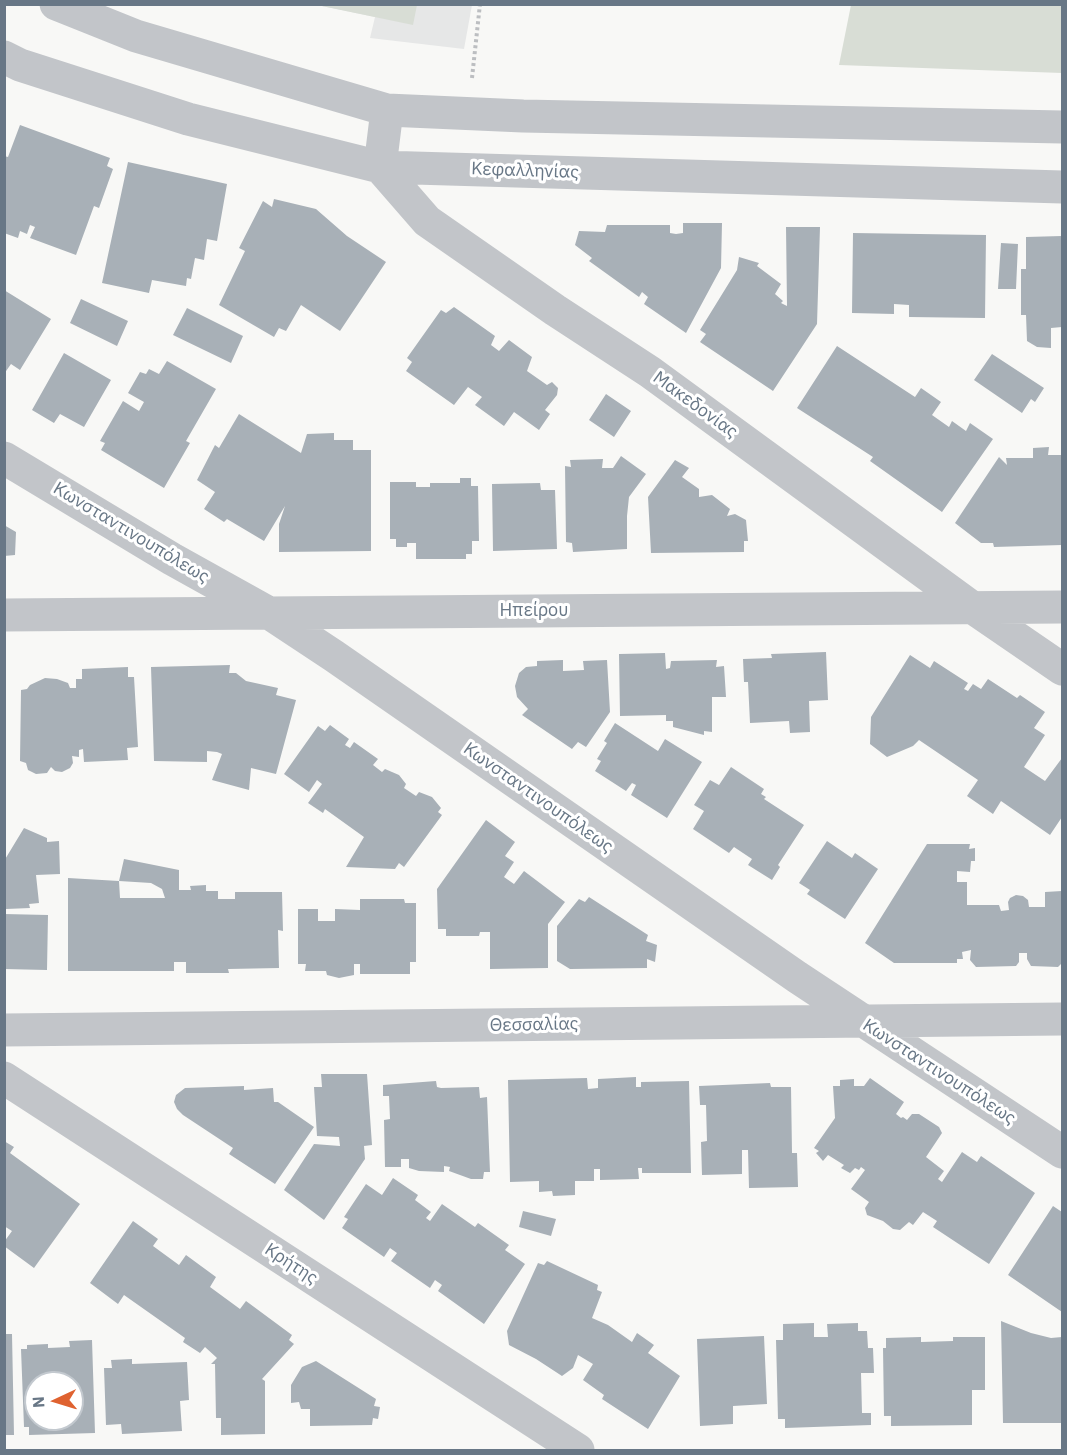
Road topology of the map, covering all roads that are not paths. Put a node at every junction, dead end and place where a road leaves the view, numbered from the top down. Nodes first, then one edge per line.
1 (56, 4) edge
2 (4, 57) edge
3 (387, 110) junction
4 (1062, 127) edge
5 (380, 167) junction
6 (1062, 187) edge
7 (4, 458) edge
8 (1062, 607) edge
9 (974, 608) junction
10 (268, 613) junction
11 (4, 615) edge
12 (1062, 669) edge
13 (1062, 1019) edge
14 (862, 1022) junction
15 (4, 1030) edge
16 (4, 1078) edge
17 (1062, 1152) edge
18 (578, 1450) edge

1 - 3 street
2 - 5 street, Κεφαλληνίας
3 - 4 street
3 - 5 street
5 - 6 street, Κεφαλληνίας
5 - 9 street, Μακεδονίας
7 - 10 street, Κωνσταντινουπόλεως
8 - 9 street, Ηπείρου
9 - 10 street, Ηπείρου
9 - 12 street, Μακεδονίας
10 - 11 street, Ηπείρου
10 - 14 street, Κωνσταντινουπόλεως
13 - 14 street, Θεσσαλίας
14 - 15 street, Θεσσαλίας
14 - 17 street, Κωνσταντινουπόλεως
16 - 18 street, Κρήτης

